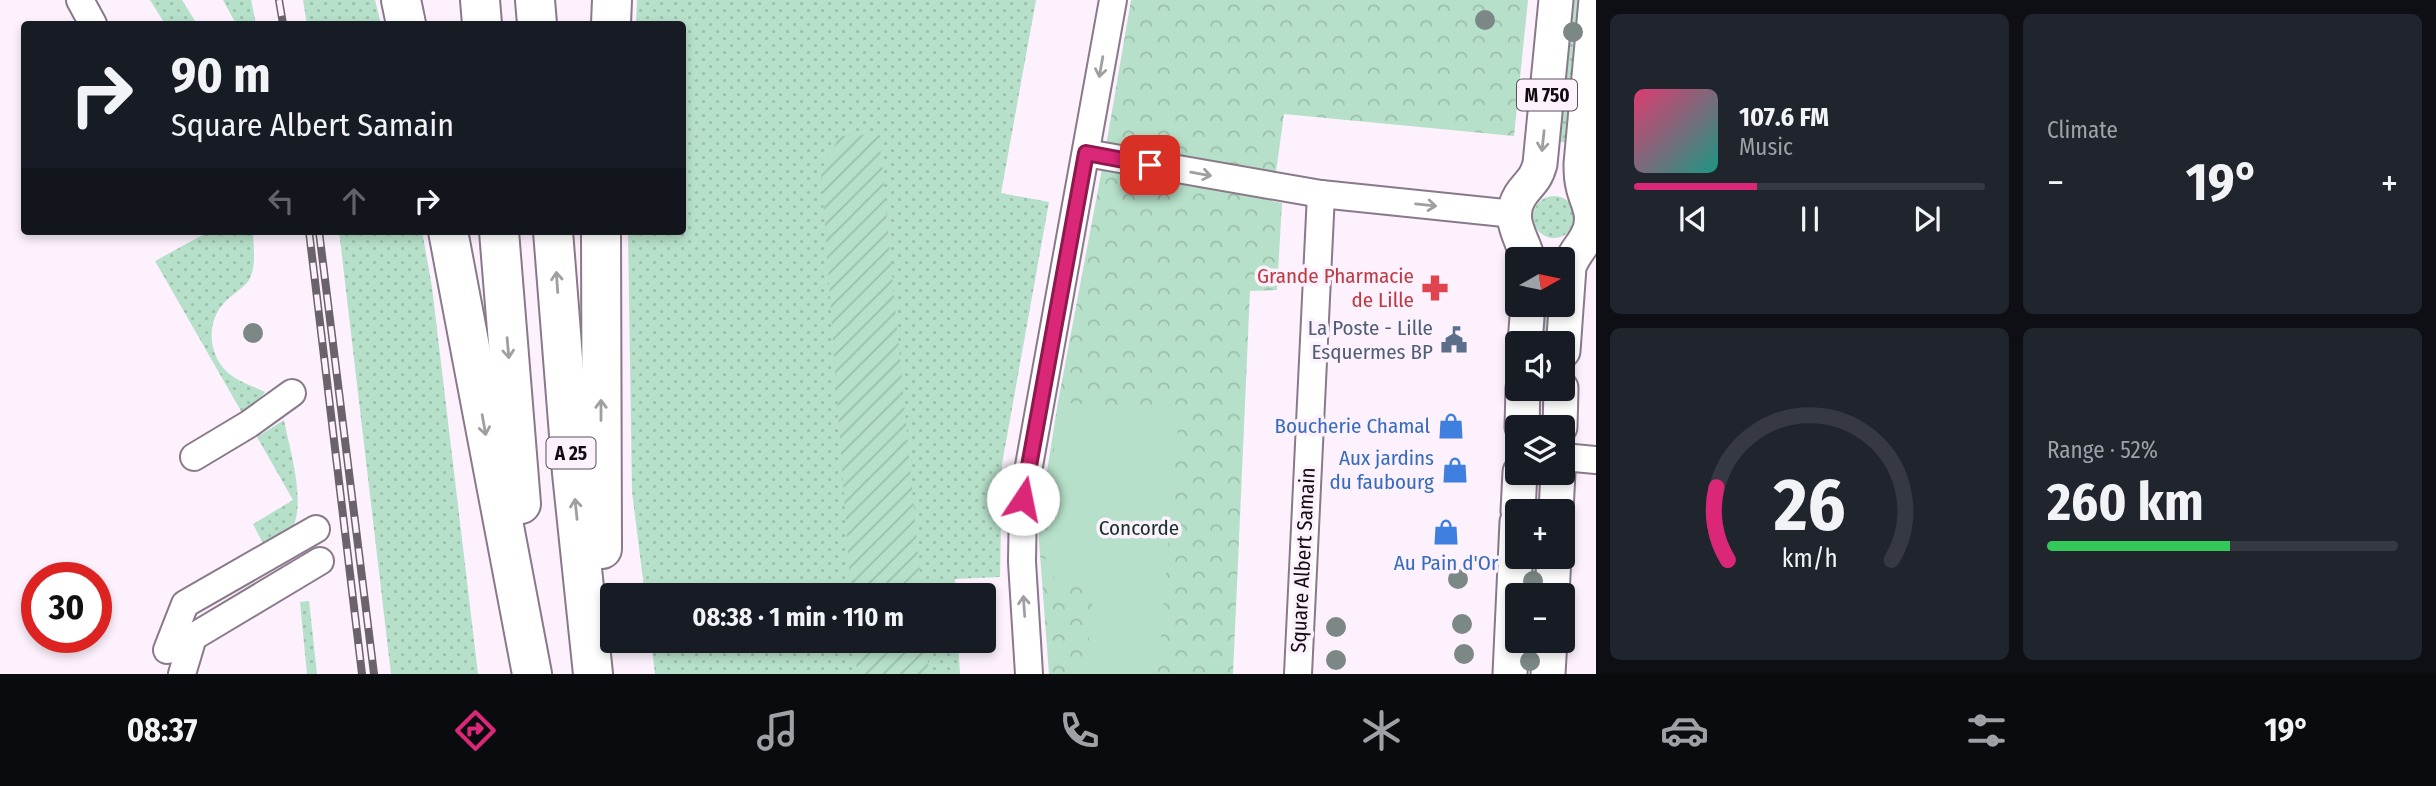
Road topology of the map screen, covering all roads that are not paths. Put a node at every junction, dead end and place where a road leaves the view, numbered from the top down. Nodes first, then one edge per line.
1 (79, 0) edge
2 (401, 0) edge
3 (418, 0) edge
4 (480, 0) edge
5 (535, 0) edge
6 (612, 0) edge
7 (1113, 0) edge
8 (1556, 0) edge
9 (1596, 0) edge
10 (91, 21) edge
11 (405, 21) edge
12 (421, 21) edge
13 (482, 21) edge
14 (537, 21) edge
15 (611, 21) edge
16 (1086, 153) junction
17 (1321, 194) junction
18 (1588, 200) junction
19 (1523, 225) edge
20 (451, 235) edge
21 (499, 235) edge
22 (553, 235) edge
23 (601, 235) edge
24 (1578, 247) junction
25 (1564, 331) edge
26 (292, 393) dead end
27 (194, 457) dead end
28 (1575, 458) edge
29 (1596, 460) edge
30 (316, 529) dead end
31 (320, 561) dead end
32 (1515, 569) edge
33 (167, 650) dead end
34 (1549, 653) edge
35 (181, 674) edge
36 (534, 674) edge
37 (593, 674) edge
38 (602, 674) edge
39 (1029, 674) edge
40 (1298, 674) edge
41 (1510, 674) edge
42 (1548, 674) edge

1 - 10 street
2 - 11 highway
3 - 12 highway
4 - 13 highway
5 - 14 highway
6 - 15 highway
7 -> 16 street
8 -> 19 main road, M 750
9 - 18 main road, M 750
16 -> 17 street
39 -> 16 street
17 -> 19 street
17 - 40 street, Square Albert Samain
18 - 19 main road
18 - 24 main road
19 - 24 main road
20 -> 36 highway
21 -> 36 highway, A 25
37 -> 22 highway, A 25
38 -> 23 highway
24 - 25 main road
26 - 27 street
28 - 29 street
30 - 33 street
31 - 35 street
32 - 41 main road
34 - 42 main road

